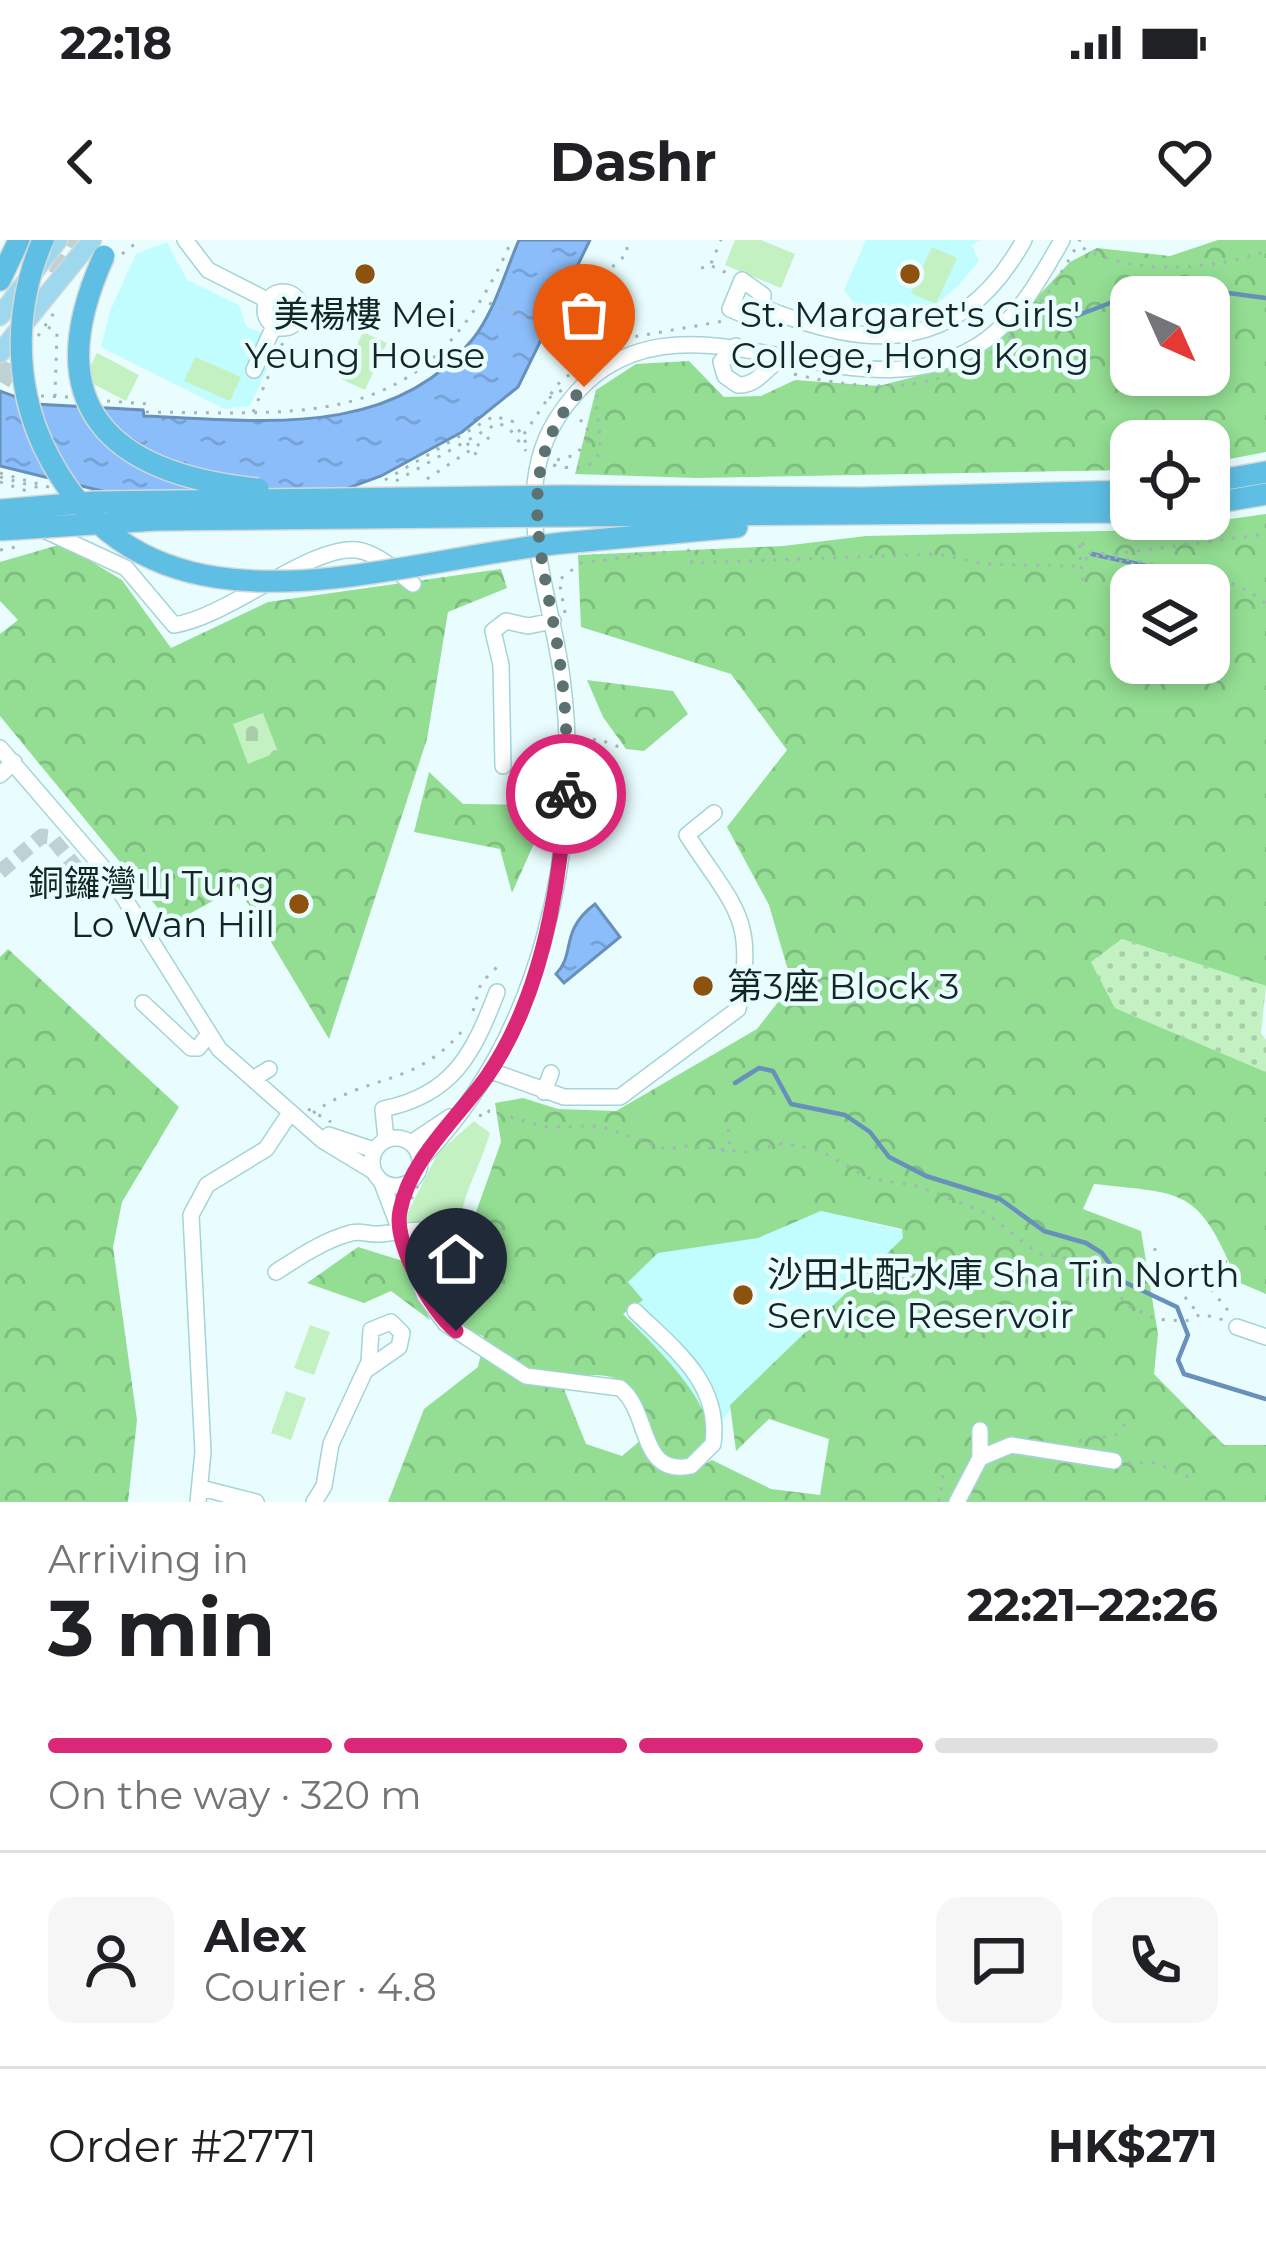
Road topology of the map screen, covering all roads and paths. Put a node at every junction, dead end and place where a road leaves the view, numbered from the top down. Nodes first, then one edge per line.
1 (19, 240) edge
2 (43, 240) edge
3 (58, 240) edge
4 (140, 240) edge
5 (185, 240) edge
6 (512, 240) edge
7 (625, 240) edge
8 (721, 240) edge
9 (1024, 240) edge
10 (1062, 240) edge
11 (102, 248) edge
12 (1083, 248) dead end
13 (1266, 250) edge
14 (710, 266) junction
15 (701, 268) dead end
16 (1, 278) edge
17 (742, 280) junction
18 (64, 297) dead end
19 (267, 301) junction
20 (488, 302) junction
21 (762, 307) junction
22 (0, 316) edge
23 (47, 326) junction
24 (282, 327) junction
25 (571, 337) junction
26 (36, 339) dead end
27 (739, 346) junction
28 (0, 353) tunnel mouth
29 (796, 359) junction
30 (254, 370) dead end
31 (565, 392) dead end
32 (32, 395) dead end
33 (56, 396) junction
34 (548, 397) junction
35 (79, 398) dead end
36 (102, 400) dead end
37 (252, 414) junction
38 (566, 423) dead end
39 (523, 435) dead end
40 (463, 437) dead end
41 (490, 437) dead end
42 (473, 451) junction
43 (478, 458) dead end
44 (553, 460) dead end
45 (1266, 472) edge
46 (0, 475) edge
47 (1230, 478) edge
48 (423, 481) dead end
49 (58, 492) dead end
50 (1110, 492) edge
51 (1266, 494) edge
52 (342, 498) junction
53 (1230, 500) edge
54 (563, 506) junction
55 (0, 509) edge
56 (1110, 512) edge
57 (857, 514) junction
58 (0, 528) edge
59 (1266, 534) edge
60 (687, 545) dead end
61 (664, 552) dead end
62 (1092, 554) junction
63 (1081, 562) junction
64 (1136, 564) edge
65 (1083, 581) dead end
66 (413, 584) dead end
67 (1266, 604) edge
68 (560, 618) junction
69 (576, 742) dead end
70 (619, 747) dead end
71 (0, 748) edge
72 (14, 762) junction
73 (503, 766) dead end
74 (0, 775) edge
75 (714, 813) dead end
76 (501, 963) dead end
77 (497, 992) dead end
78 (143, 1003) dead end
79 (209, 1034) junction
80 (269, 1069) dead end
81 (491, 1071) junction
82 (551, 1073) dead end
83 (253, 1079) junction
84 (544, 1092) junction
85 (467, 1110) junction
86 (304, 1116) junction
87 (728, 1127) dead end
88 (341, 1129) dead end
89 (411, 1143) junction
90 (380, 1145) junction
91 (720, 1152) junction
92 (419, 1171) junction
93 (377, 1177) junction
94 (402, 1227) junction
95 (1155, 1248) dead end
96 (1226, 1260) dead end
97 (276, 1272) dead end
98 (449, 1283) dead end
99 (635, 1311) dead end
100 (1198, 1314) junction
101 (1236, 1326) junction
102 (1266, 1337) edge
103 (366, 1370) dead end
104 (1125, 1424) dead end
105 (980, 1430) dead end
106 (1046, 1451) junction
107 (980, 1458) junction
108 (1114, 1461) joint
109 (944, 1469) dead end
110 (1193, 1479) dead end
111 (200, 1495) edge
112 (256, 1502) edge
113 (314, 1502) edge
114 (939, 1502) edge
115 (956, 1502) edge

1 - 16 highway
2 - 57 highway, bridge
3 - 22 main road
4 - 11 path
5 - 19 street
6 - 20 path
7 - 25 path
8 - 14 path
9 - 21 street
10 - 29 street
11 - 28 main road
11 - 52 highway, bridge
12 - 13 path
14 - 15 path
14 - 17 path
17 - 21 street
17 - 21 street
18 - 23 path
19 - 24 street
19 - 24 street
20 - 25 path
20 - 37 path
23 - 26 path
23 - 33 path
24 - 30 street
24 - 37 path
25 - 34 path
27 - 29 street
27 - 29 street
27 - 68 street
31 - 34 path
32 - 33 path
33 - 35 path
34 - 39 path
36 - 37 path
38 - 44 path
40 - 42 path
41 - 42 path
42 - 43 path
42 - 48 path
45 - 47 highway
46 - 49 path
50 - 54 highway
51 - 53 highway
52 - 54 highway, bridge
52 - 55 highway, bridge
54 - 57 highway
54 - 58 highway, bridge
56 - 57 highway
58 - 66 street
59 - 62 path
60 - 63 path
61 - 68 path
62 - 63 path
62 - 63 path
62 - 64 path
62 - 67 path
63 - 65 path
68 - 73 street
68 - 81 street
69 - 70 path
71 - 72 street
72 - 74 street
72 - 79 street
75 - 84 street
76 - 86 path
77 - 90 street
78 - 79 street
79 - 83 street
80 - 83 street
81 - 84 street
81 - 85 street
82 - 84 street
83 - 86 street
85 - 89 street
85 - 91 path
85 - 92 street
86 - 88 path
86 - 90 street
86 - 93 street
86 - 111 street
87 - 91 path
89 - 90 street
89 - 92 street
90 - 93 street
91 - 100 path
92 - 93 street
92 - 94 street
92 - 94 path
93 - 94 street
94 - 97 street
94 - 98 street
94 - 99 street
95 - 100 path
96 - 101 path
100 - 101 path
101 - 102 street
103 - 113 street
104 - 106 path
105 - 107 street
106 - 107 street
106 - 108 street
107 - 115 street
108 - 110 path
109 - 114 path
111 - 112 street

